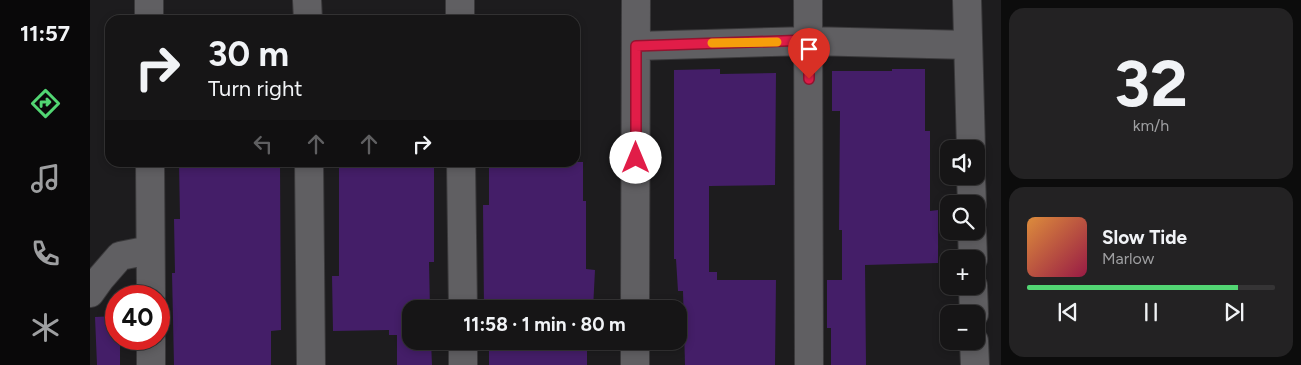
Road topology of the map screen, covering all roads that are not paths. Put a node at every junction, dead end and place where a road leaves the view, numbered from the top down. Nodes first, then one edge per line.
1 (149, 0) edge
2 (307, 0) edge
3 (460, 0) edge
4 (636, 0) edge
5 (808, 0) edge
6 (967, 0) edge
7 (149, 15) edge
8 (308, 15) edge
9 (460, 15) edge
10 (809, 40) junction
11 (968, 45) junction
12 (636, 46) junction
13 (970, 140) edge
14 (150, 167) edge
15 (309, 167) edge
16 (461, 167) edge
17 (150, 250) junction
18 (151, 285) edge
19 (90, 293) edge
20 (462, 300) edge
21 (635, 300) edge
22 (151, 350) edge
23 (463, 350) edge
24 (635, 350) edge
25 (974, 350) edge
26 (151, 365) edge
27 (311, 365) edge
28 (463, 365) edge
29 (635, 365) edge
30 (809, 365) edge
31 (975, 365) edge

1 - 7 street
2 - 8 street
3 - 9 street
4 - 12 street
5 - 10 street
6 - 11 street
10 - 11 street
10 - 12 street
10 - 30 street
11 - 13 street
12 - 21 street
14 - 17 street
15 - 27 street
16 - 20 street
17 - 18 street
17 - 19 street
22 - 26 street
23 - 28 street
24 - 29 street
25 - 31 street

